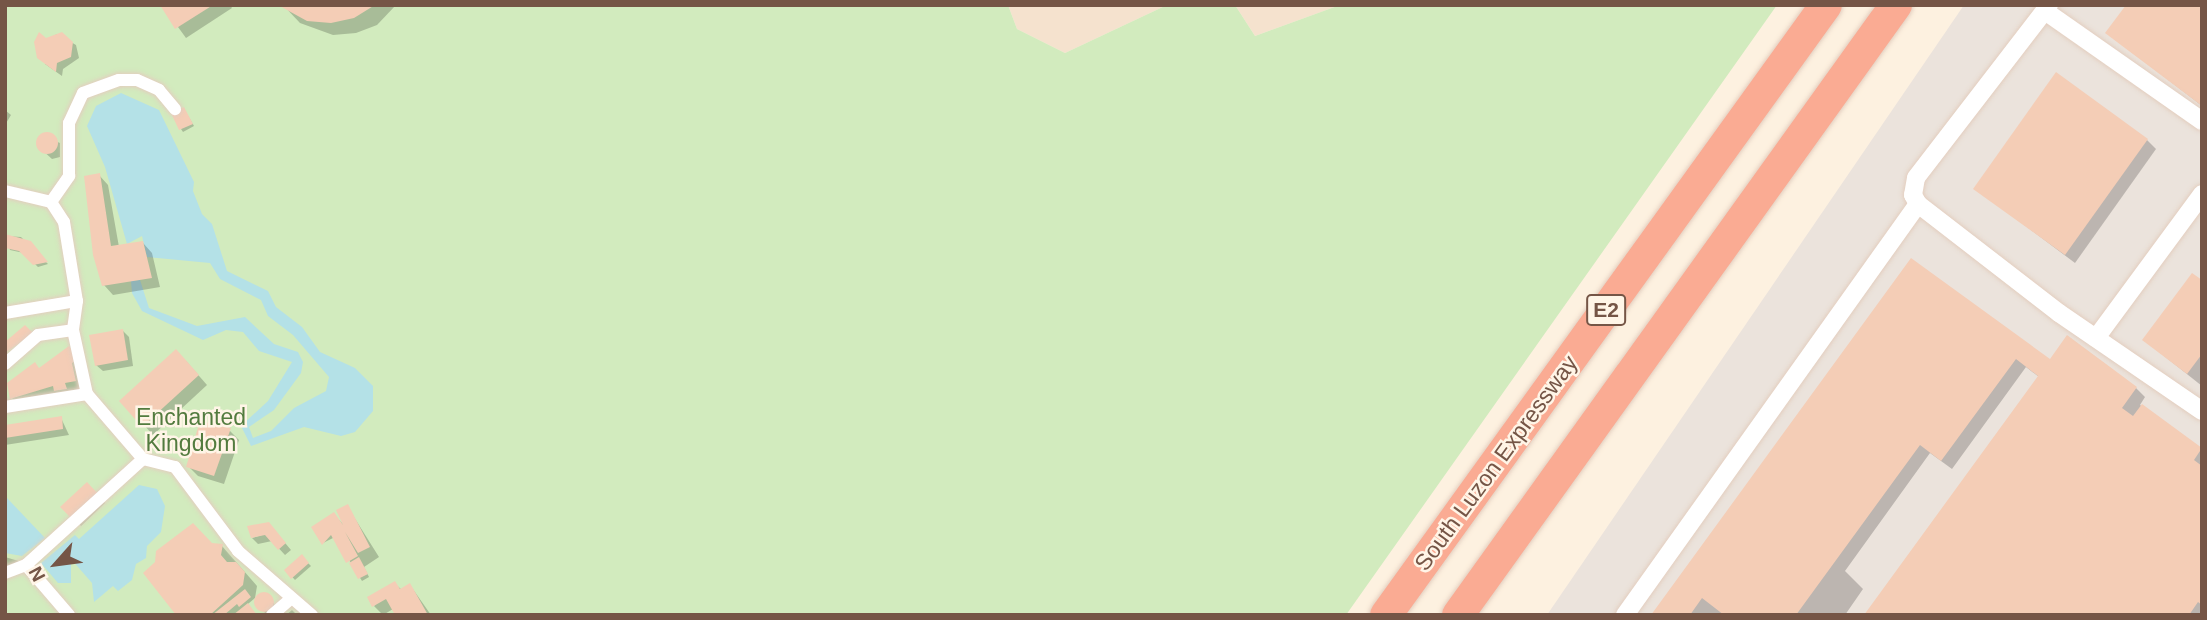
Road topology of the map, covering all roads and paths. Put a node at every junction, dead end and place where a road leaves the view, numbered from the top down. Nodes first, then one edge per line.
1 (1826, 5) edge
2 (1896, 5) edge
3 (2047, 8) edge
4 (175, 109) dead end
5 (2202, 121) edge
6 (5, 191) edge
7 (2202, 194) edge
8 (51, 202) junction
9 (1918, 204) junction
10 (77, 301) junction
11 (5, 313) edge
12 (73, 330) junction
13 (2096, 338) junction
14 (5, 364) edge
15 (87, 394) junction
16 (5, 407) edge
17 (2202, 411) edge
18 (143, 459) junction
19 (26, 565) junction
20 (5, 573) edge
21 (289, 600) junction
22 (69, 615) edge
23 (272, 615) edge
24 (312, 615) edge
25 (1386, 615) edge
26 (1458, 615) edge
27 (1625, 615) edge

1 - 25 highway, South Luzon Expressway / E2
2 - 26 highway, E2
3 - 5 street
3 - 9 street
4 - 8 street
6 - 8 street
7 - 13 street
8 - 10 street
9 - 13 street
9 - 27 street
10 - 11 street
10 - 12 street
12 - 14 street
12 - 15 street
13 - 17 street
15 - 16 street
15 - 18 street
18 - 19 street
18 - 21 street
19 - 20 street
19 - 22 street
21 - 23 street
21 - 24 street

